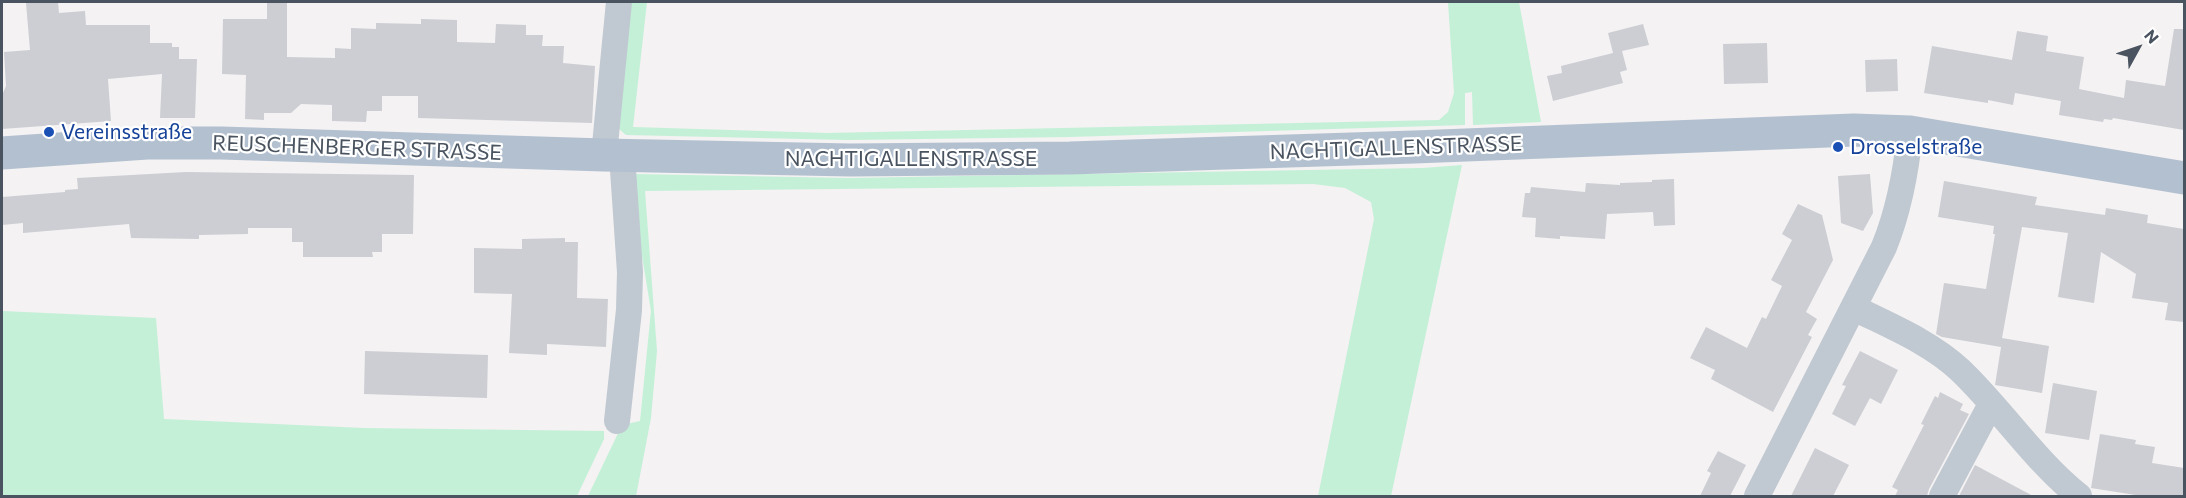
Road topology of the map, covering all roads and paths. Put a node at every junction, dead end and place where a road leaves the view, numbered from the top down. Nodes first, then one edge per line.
1 (619, 2) edge
2 (1910, 132) junction
3 (2, 153) edge
4 (613, 155) junction
5 (2184, 178) edge
6 (1854, 308) junction
7 (1991, 404) junction
8 (617, 421) dead end
9 (1757, 496) edge
10 (1942, 496) edge
11 (2079, 496) edge

1 - 4 street
2 - 4 main road, NACHTIGALLENSTRASSE
2 - 5 main road, NACHTIGALLENSTRASSE
2 - 6 street
3 - 4 main road, REUSCHENBERGER STRASSE
4 - 8 street
6 - 7 street
6 - 9 street
7 - 10 street
7 - 11 street

